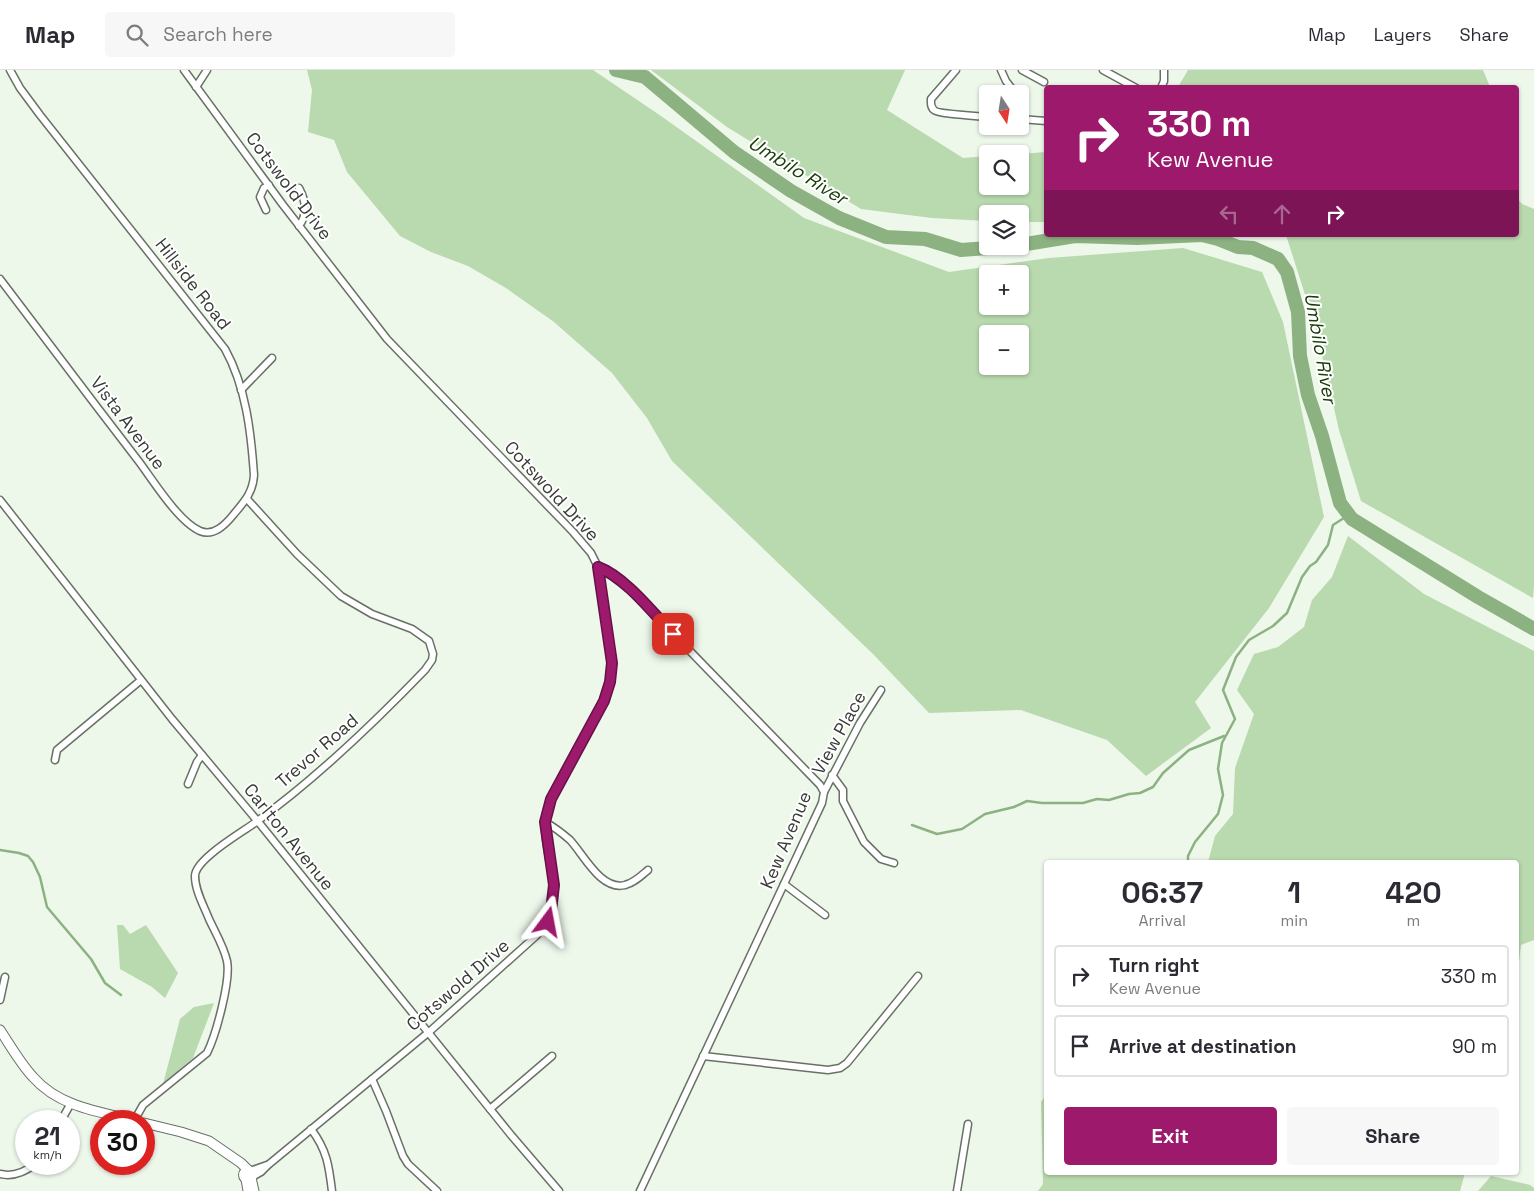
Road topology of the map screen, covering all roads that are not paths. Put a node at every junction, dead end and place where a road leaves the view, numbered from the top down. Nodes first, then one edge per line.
1 (10, 70) edge
2 (184, 70) edge
3 (207, 70) edge
4 (956, 70) edge
5 (1001, 70) edge
6 (1022, 70) edge
7 (1103, 70) edge
8 (1164, 70) edge
9 (1030, 72) edge
10 (1044, 82) dead end
11 (1009, 85) edge
12 (1130, 85) edge
13 (1162, 85) edge
14 (196, 87) junction
15 (979, 116) edge
16 (1029, 120) edge
17 (1044, 121) edge
18 (269, 185) junction
19 (299, 188) dead end
20 (266, 210) dead end
21 (299, 226) junction
22 (0, 279) edge
23 (272, 358) dead end
24 (241, 390) junction
25 (247, 499) junction
26 (0, 500) edge
27 (598, 567) junction
28 (141, 680) junction
29 (881, 690) dead end
30 (202, 755) junction
31 (55, 760) dead end
32 (832, 775) junction
33 (188, 784) dead end
34 (824, 792) junction
35 (258, 822) junction
36 (545, 822) junction
37 (894, 863) dead end
38 (648, 870) dead end
39 (784, 884) junction
40 (825, 915) dead end
41 (918, 976) dead end
42 (5, 977) dead end
43 (0, 1000) edge
44 (0, 1030) edge
45 (428, 1032) junction
46 (552, 1056) dead end
47 (703, 1056) junction
48 (372, 1079) junction
49 (71, 1103) junction
50 (490, 1109) junction
51 (67, 1110) edge
52 (96, 1110) edge
53 (140, 1110) edge
54 (968, 1124) dead end
55 (155, 1126) edge
56 (311, 1129) junction
57 (0, 1174) edge
58 (15, 1174) edge
59 (249, 1175) junction
60 (248, 1191) edge
61 (254, 1191) edge
62 (332, 1191) edge
63 (437, 1191) edge
64 (559, 1191) edge
65 (640, 1191) edge
66 (957, 1191) edge

1 - 24 street, Hillside Road
2 - 14 street, Cotswold Drive
3 - 14 street
4 - 15 street
5 - 11 street
6 - 9 street
7 - 12 street
8 - 13 street
9 - 10 street
14 - 18 street, Cotswold Drive
16 - 17 street
18 - 20 street
18 - 21 street, Cotswold Drive
19 - 21 street
21 - 27 street, Cotswold Drive
22 - 25 street, Vista Avenue
23 - 24 street
24 - 25 street, Hillside Road
25 - 35 street, Trevor Road
26 - 28 street, Carlton Avenue
27 - 34 street, Kew Avenue
27 - 36 street, Cotswold Drive
28 - 30 street, Carlton Avenue
28 - 31 street
29 - 32 street, View Place
30 - 33 street
30 - 35 street, Carlton Avenue
32 - 34 street, View Place
32 - 37 street
34 - 39 street, Kew Avenue
35 - 45 street, Carlton Avenue
35 - 53 street, Trevor Road
36 - 38 street
36 - 45 street, Cotswold Drive
39 - 40 street
39 - 47 street, Kew Avenue
41 - 47 street
42 - 43 street
44 - 49 street
45 - 48 street, Cotswold Drive
45 - 50 street, Carlton Avenue
46 - 50 street
47 - 65 street, Kew Avenue
48 - 56 street, Cotswold Drive
48 - 63 street
49 - 51 street
49 - 52 street
50 - 64 street, Carlton Avenue
54 - 66 street
55 - 59 street
56 - 59 street, Cotswold Drive
56 - 62 street
57 - 58 street
59 - 60 street
59 - 61 street

